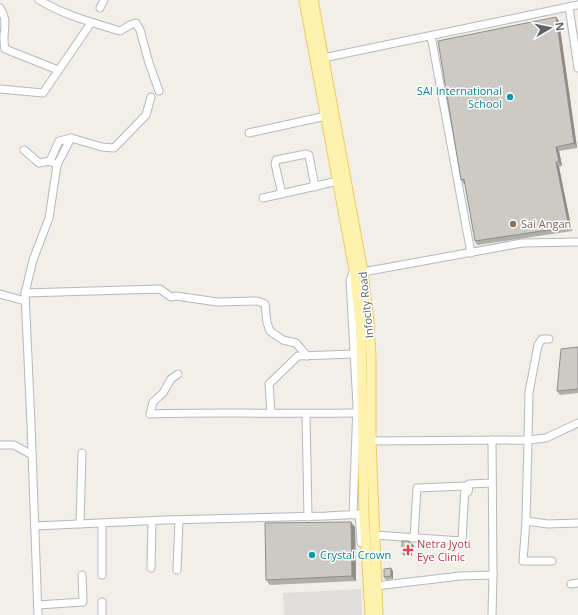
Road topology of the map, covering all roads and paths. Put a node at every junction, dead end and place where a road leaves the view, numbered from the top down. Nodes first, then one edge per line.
1 (39, 0) edge
2 (104, 0) edge
3 (309, 4) edge
4 (578, 5) edge
5 (568, 7) junction
6 (0, 8) edge
7 (100, 8) dead end
8 (91, 23) junction
9 (431, 36) junction
10 (323, 58) junction
11 (578, 68) edge
12 (58, 70) junction
13 (0, 89) edge
14 (159, 91) dead end
15 (151, 97) dead end
16 (326, 116) junction
17 (249, 132) dead end
18 (71, 138) junction
19 (24, 150) dead end
20 (50, 161) junction
21 (57, 165) junction
22 (338, 181) junction
23 (316, 186) junction
24 (282, 194) junction
25 (263, 198) dead end
26 (347, 210) junction
27 (578, 242) edge
28 (471, 253) junction
29 (354, 270) junction
30 (363, 272) junction
31 (24, 293) junction
32 (0, 294) edge
33 (25, 301) junction
34 (549, 339) dead end
35 (354, 354) junction
36 (307, 356) junction
37 (178, 374) dead end
38 (367, 388) junction
39 (271, 413) junction
40 (357, 413) junction
41 (306, 414) junction
42 (578, 423) edge
43 (492, 440) junction
44 (528, 440) junction
45 (371, 441) junction
46 (0, 445) edge
47 (82, 453) dead end
48 (32, 455) junction
49 (492, 483) junction
50 (359, 514) junction
51 (308, 517) junction
52 (179, 520) junction
53 (152, 521) junction
54 (526, 521) junction
55 (102, 523) junction
56 (578, 523) edge
57 (80, 524) junction
58 (35, 526) junction
59 (374, 535) junction
60 (414, 538) junction
61 (467, 544) dead end
62 (552, 561) dead end
63 (151, 568) dead end
64 (177, 570) dead end
65 (82, 575) dead end
66 (102, 575) dead end
67 (493, 575) junction
68 (376, 586) junction
69 (102, 602) dead end
70 (38, 604) junction
71 (38, 615) edge
72 (102, 615) edge
73 (366, 615) edge
74 (370, 615) edge
75 (378, 615) edge
76 (492, 615) edge

1 - 8 street
2 - 7 street
3 - 10 main road, Infocity Road
3 - 16 main road, Infocity Road
4 - 5 street
5 - 9 street
5 - 11 street
6 - 12 street
8 - 12 street
8 - 14 street
9 - 10 street
9 - 28 street
10 - 26 main road, Infocity Road
12 - 13 street
15 - 18 street
16 - 17 street
16 - 22 main road, Infocity Road
18 - 20 street
18 - 21 street
19 - 20 street
20 - 21 street
21 - 31 street
22 - 23 street
22 - 26 main road, Infocity Road
23 - 24 street
23 - 24 street
24 - 25 street
26 - 29 main road, Infocity Road
26 - 30 main road, Infocity Road
27 - 28 street
28 - 30 street
29 - 35 street
29 - 38 main road, Infocity Road
30 - 38 main road, Infocity Road
31 - 33 street
31 - 36 street
32 - 33 street
33 - 48 street
34 - 44 street
35 - 36 street
35 - 40 street
36 - 39 street
37 - 39 street
38 - 45 main road, Infocity Road
38 - 50 main road, Infocity Road
39 - 41 street
40 - 41 street
40 - 50 street
41 - 51 street
42 - 44 street
43 - 44 street
43 - 45 street
43 - 49 street
44 - 54 street
45 - 59 main road, Infocity Road
46 - 48 street
47 - 57 street
48 - 58 street
49 - 61 street
49 - 67 street
50 - 51 street
50 - 73 street
50 - 74 main road, Infocity Road
51 - 52 street
52 - 53 street
52 - 64 street
53 - 55 street
53 - 63 street
54 - 56 street
54 - 62 street
55 - 57 street
55 - 66 street
57 - 58 street
58 - 70 street
59 - 60 street
59 - 68 main road, Infocity Road
60 - 60 street
65 - 70 street
67 - 68 street
67 - 76 street
68 - 75 main road, Infocity Road
69 - 72 street
70 - 71 street

